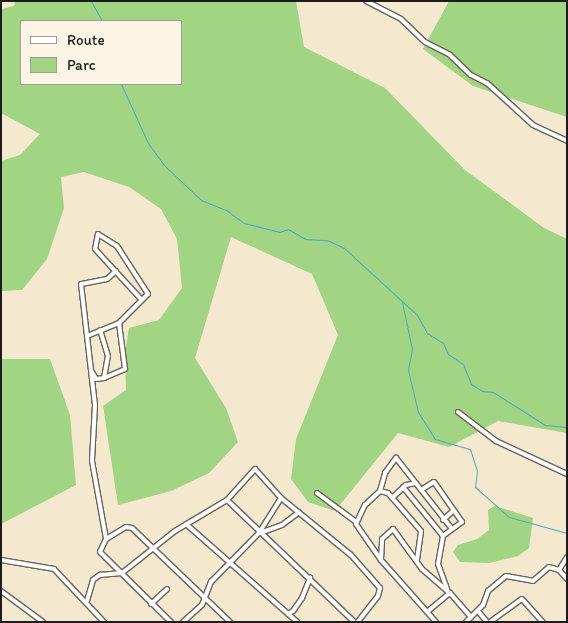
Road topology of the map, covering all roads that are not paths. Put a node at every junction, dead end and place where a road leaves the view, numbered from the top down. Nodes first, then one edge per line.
1 (366, 1) edge
2 (567, 141) edge
3 (116, 271) junction
4 (141, 299) junction
5 (119, 322) junction
6 (100, 330) junction
7 (87, 336) junction
8 (91, 370) junction
9 (104, 378) junction
10 (458, 412) dead end
11 (567, 474) edge
12 (416, 483) junction
13 (404, 487) junction
14 (421, 490) junction
15 (380, 491) junction
16 (317, 493) dead end
17 (281, 498) junction
18 (392, 498) junction
19 (227, 500) junction
20 (453, 511) junction
21 (299, 512) junction
22 (443, 520) junction
23 (356, 522) junction
24 (186, 524) junction
25 (432, 527) junction
26 (452, 529) junction
27 (421, 531) junction
28 (260, 533) junction
29 (443, 536) junction
30 (106, 539) junction
31 (153, 548) junction
32 (567, 557) edge
33 (1, 560) edge
34 (381, 560) junction
35 (417, 560) junction
36 (229, 563) junction
37 (559, 570) junction
38 (122, 574) junction
39 (310, 578) junction
40 (567, 579) edge
41 (167, 589) dead end
42 (1, 591) edge
43 (448, 591) junction
44 (205, 599) junction
45 (87, 601) junction
46 (150, 604) junction
47 (478, 611) junction
48 (427, 612) junction
49 (288, 614) junction
50 (471, 617) junction
51 (43, 622) edge
52 (104, 622) edge
53 (171, 622) edge
54 (183, 622) edge
55 (230, 622) edge
56 (296, 622) edge
57 (356, 622) edge
58 (436, 622) edge
59 (466, 622) edge
60 (488, 622) edge
61 (543, 622) edge

1 - 2 street
3 - 4 street
3 - 4 street
3 - 7 street
4 - 5 street
5 - 6 street
5 - 9 street
6 - 7 street
6 - 9 street
7 - 8 street
8 - 9 street
8 - 30 street
10 - 11 street
12 - 13 street
12 - 14 street
12 - 15 street
13 - 18 street
13 - 25 street
14 - 20 street
14 - 22 street
15 - 18 street
15 - 23 street
16 - 23 street
17 - 19 street
17 - 21 street
17 - 28 street
18 - 27 street
19 - 24 street
19 - 28 street
20 - 22 street
20 - 26 street
21 - 28 street
21 - 57 street
22 - 26 street
23 - 34 street
24 - 31 street
24 - 36 street
25 - 27 street
25 - 29 street
26 - 29 street
27 - 35 street
28 - 36 street
28 - 39 street
29 - 43 street
30 - 31 street
30 - 38 street
31 - 38 street
31 - 44 street
32 - 37 street
33 - 45 street
34 - 35 street
34 - 48 street
35 - 43 street
36 - 44 street
36 - 49 street
37 - 40 street
37 - 47 street
38 - 45 street
38 - 46 street
39 - 49 street
39 - 57 street
41 - 46 street
42 - 51 street
43 - 48 street
43 - 50 street
44 - 54 street
44 - 55 street
45 - 52 street
46 - 53 street
47 - 50 street
47 - 60 street
48 - 58 street
49 - 56 street
50 - 59 street
60 - 61 street

